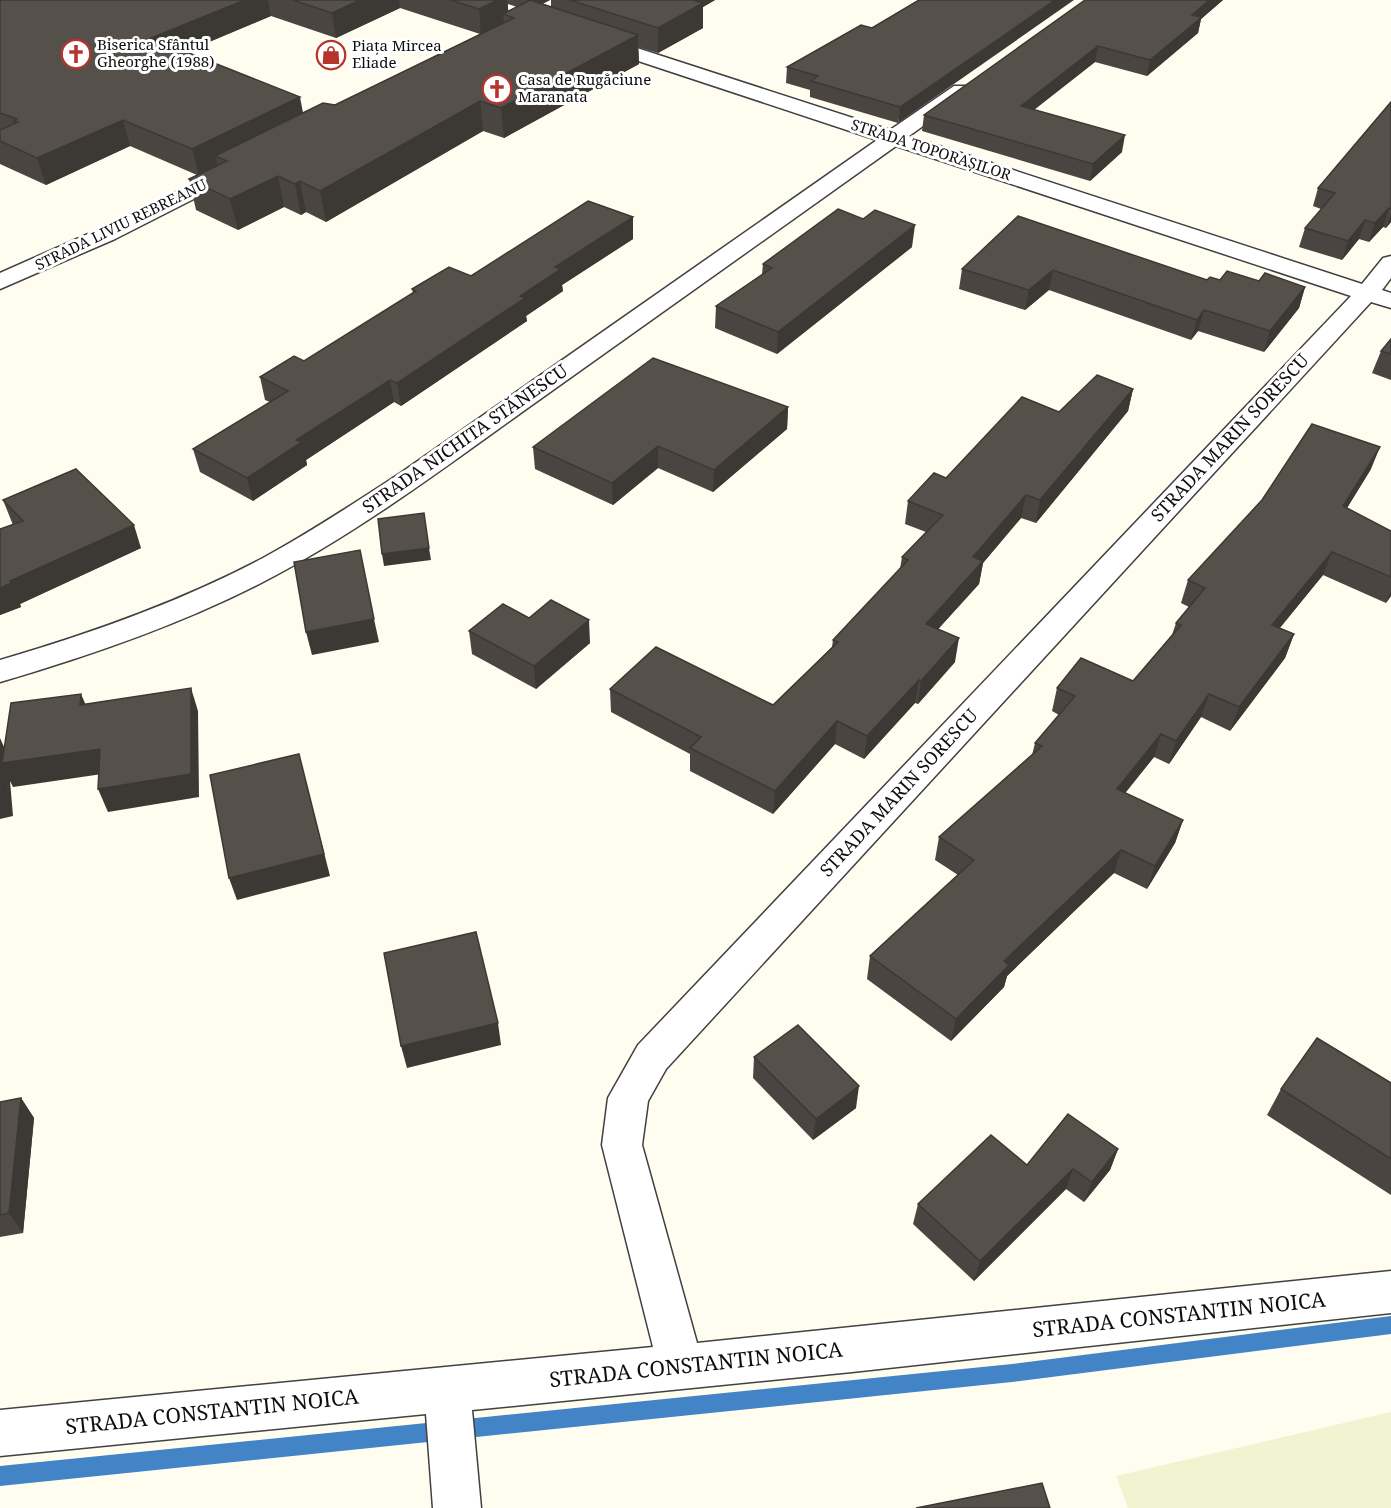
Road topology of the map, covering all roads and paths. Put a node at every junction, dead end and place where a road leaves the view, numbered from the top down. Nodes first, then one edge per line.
1 (575, 34) edge
2 (977, 79) edge
3 (893, 138) junction
4 (255, 159) edge
5 (1391, 263) edge
6 (0, 282) edge
7 (1379, 297) edge
8 (0, 672) edge
9 (1391, 1292) edge
10 (681, 1367) junction
11 (447, 1389) junction
12 (0, 1433) edge
13 (457, 1508) edge

1 - 3 street, STRADA TOPORAȘILOR
2 - 3 street, STRADA NICHITA STĂNESCU
3 - 7 street, STRADA TOPORAȘILOR
3 - 8 street, STRADA NICHITA STĂNESCU
4 - 6 street, STRADA LIVIU REBREANU
5 - 7 street, STRADA MARIN SORESCU
7 - 10 street, STRADA MARIN SORESCU
9 - 10 street, STRADA CONSTANTIN NOICA
10 - 11 street, STRADA CONSTANTIN NOICA
11 - 12 street, STRADA CONSTANTIN NOICA
11 - 13 street

